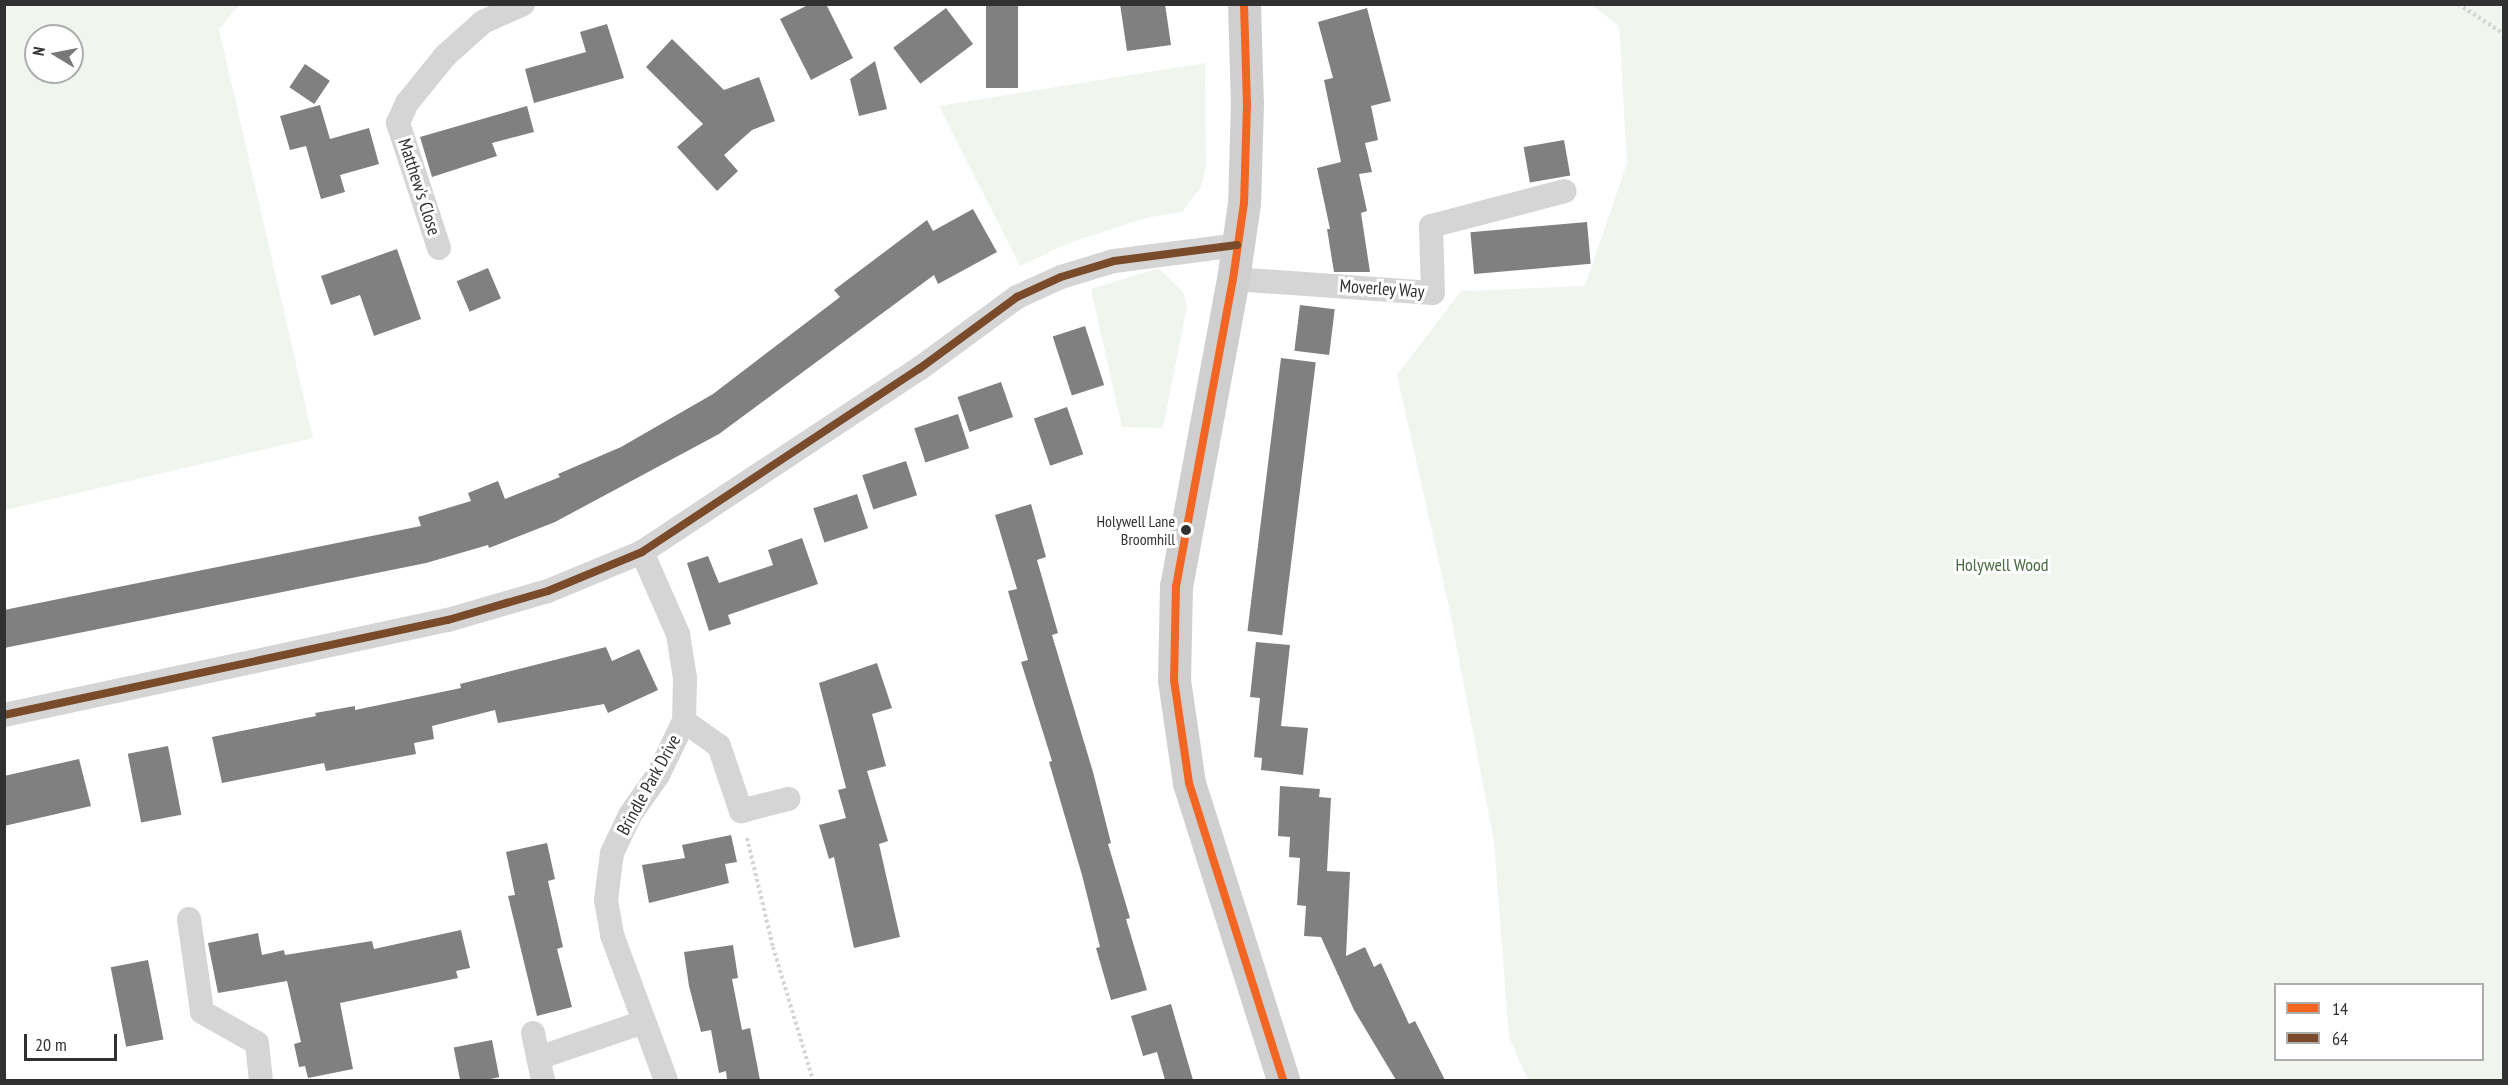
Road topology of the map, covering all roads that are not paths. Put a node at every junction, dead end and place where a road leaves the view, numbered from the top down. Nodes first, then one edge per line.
1 (523, 4) edge
2 (1244, 4) edge
3 (1565, 191) dead end
4 (1237, 245) junction
5 (439, 248) dead end
6 (1233, 279) junction
7 (642, 552) junction
8 (4, 715) edge
9 (684, 721) junction
10 (788, 799) dead end
11 (189, 919) dead end
12 (644, 1022) junction
13 (533, 1033) dead end
14 (541, 1069) edge
15 (261, 1080) edge
16 (666, 1080) edge
17 (1283, 1080) edge

1 - 5 street, Matthew's Close
2 - 4 main road
3 - 6 street, Moverley Way
4 - 6 main road
4 - 7 street
6 - 17 main road
7 - 8 street
7 - 9 street, Brindle Park Drive
9 - 10 street, Brindle Park Drive
9 - 12 street, Brindle Park Drive
11 - 15 street
12 - 14 street
12 - 16 street, Brindle Park Drive
13 - 14 street

